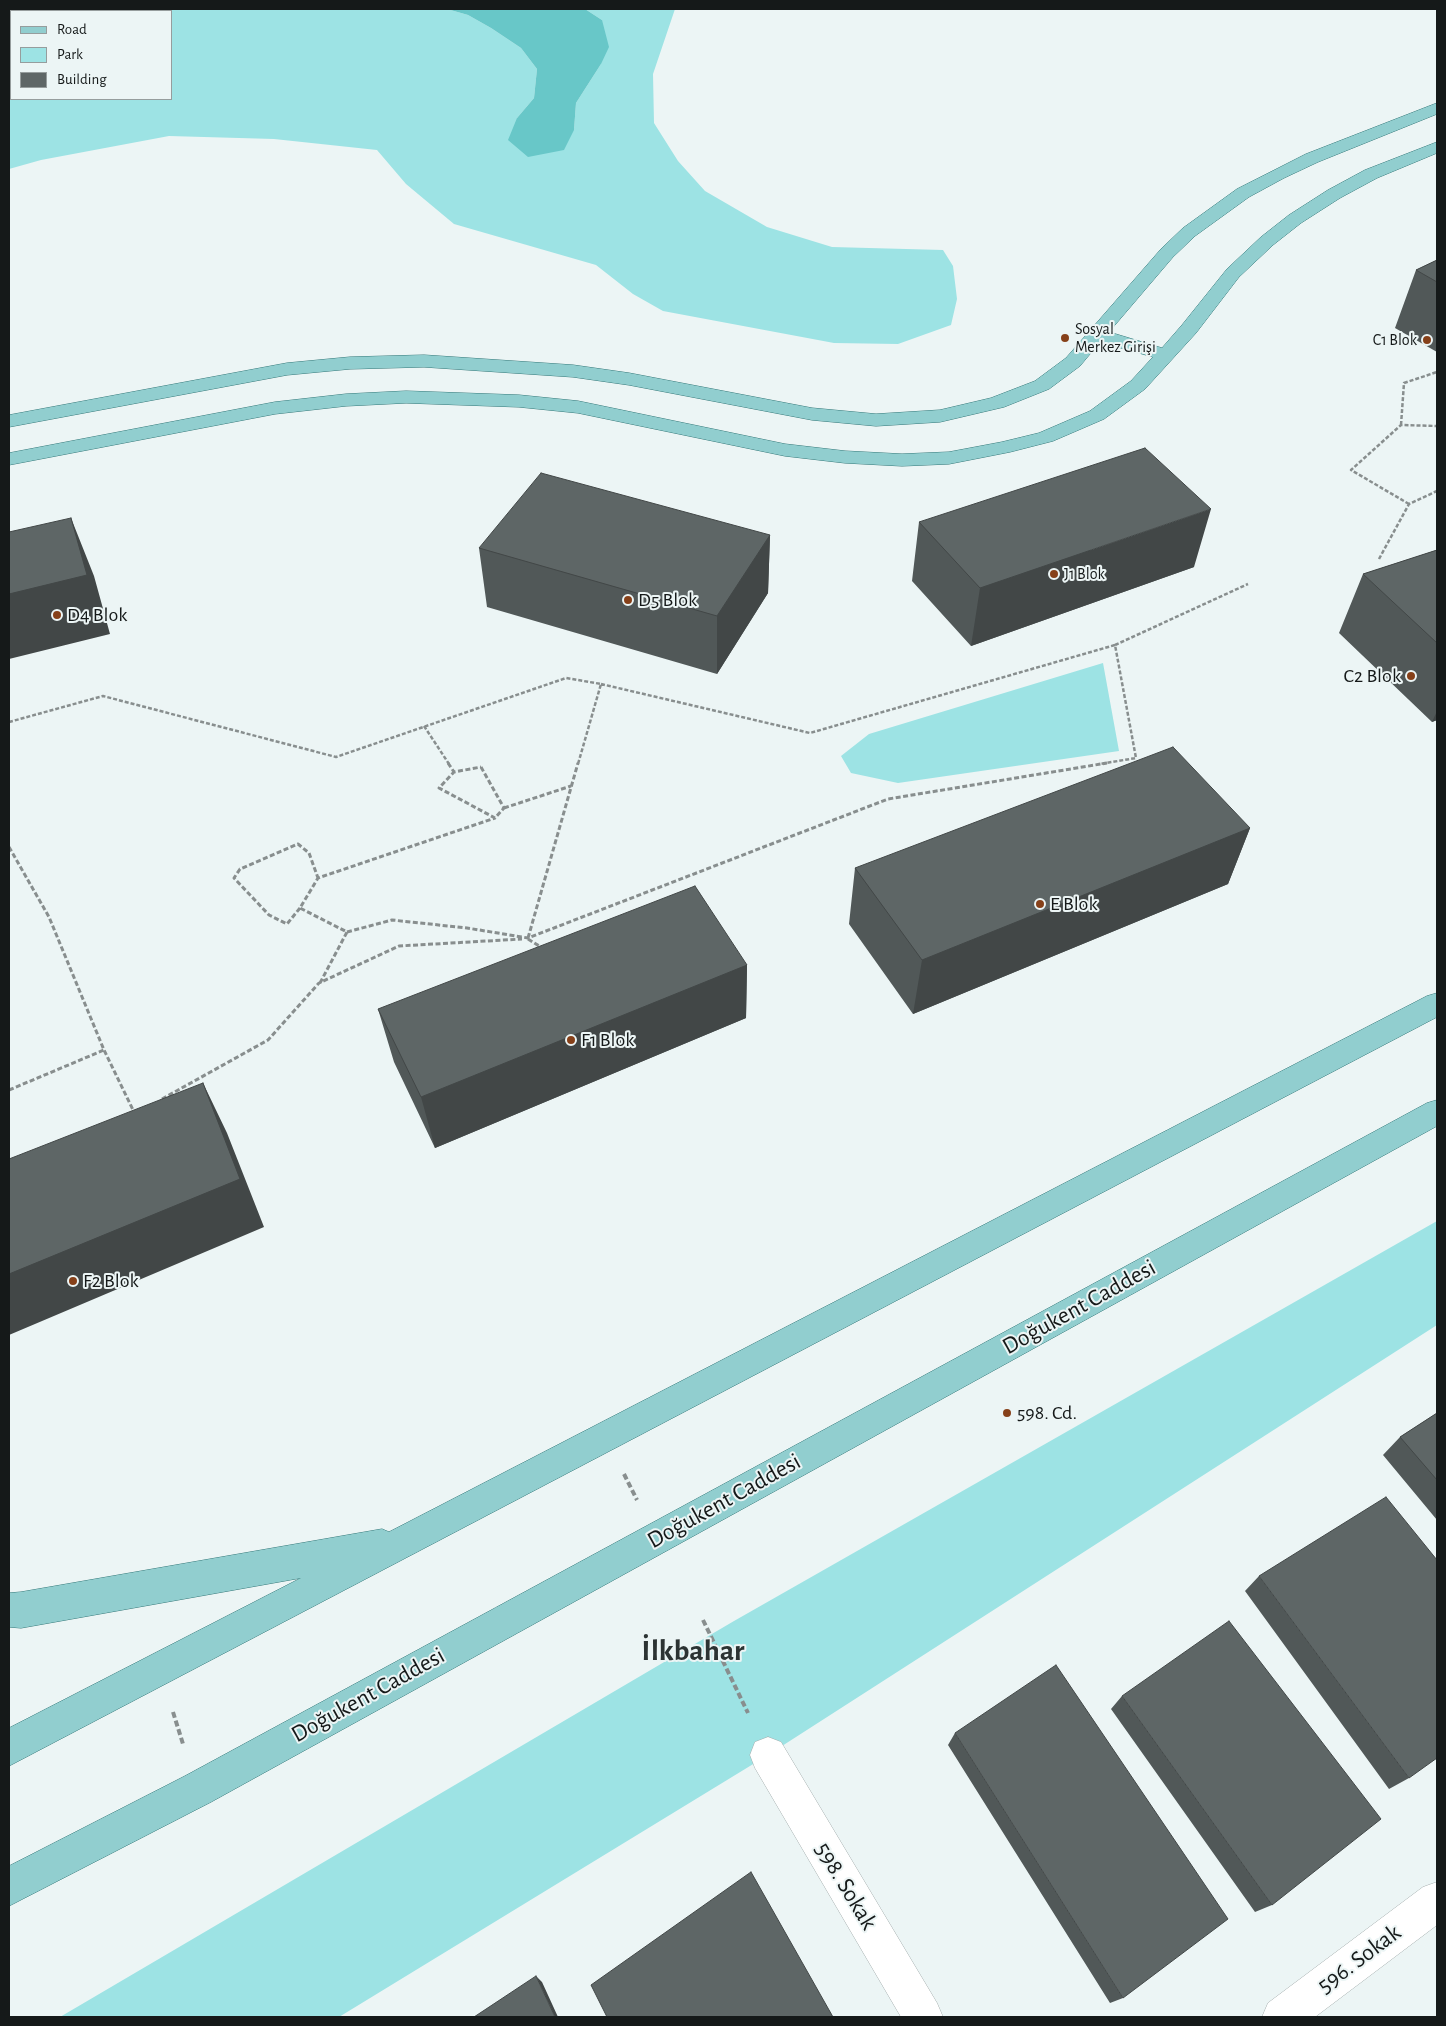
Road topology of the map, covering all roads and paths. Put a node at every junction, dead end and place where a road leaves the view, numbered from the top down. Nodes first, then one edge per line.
1 (1437, 108) edge
2 (1437, 147) edge
3 (1098, 335) junction
4 (1166, 355) junction
5 (1437, 372) edge
6 (9, 421) edge
7 (1401, 425) junction
8 (1437, 426) edge
9 (9, 459) edge
10 (1437, 492) edge
11 (1409, 504) junction
12 (1379, 559) dead end
13 (1248, 584) dead end
14 (1115, 645) junction
15 (601, 684) junction
16 (9, 722) edge
17 (424, 726) junction
18 (454, 772) junction
19 (571, 786) junction
20 (504, 808) junction
21 (496, 818) junction
22 (9, 847) edge
23 (318, 878) junction
24 (300, 908) junction
25 (347, 932) junction
26 (528, 938) junction
27 (548, 951) edge
28 (319, 983) junction
29 (1437, 1004) edge
30 (104, 1050) junction
31 (9, 1090) edge
32 (157, 1102) edge
33 (142, 1111) edge
34 (1437, 1112) edge
35 (622, 1471) dead end
36 (640, 1507) dead end
37 (408, 1542) junction
38 (9, 1610) edge
39 (703, 1620) dead end
40 (172, 1708) dead end
41 (184, 1747) dead end
42 (9, 1748) edge
43 (768, 1754) joint
44 (9, 1888) edge
45 (1437, 1901) edge
46 (923, 2017) edge
47 (1282, 2017) edge

1 - 3 main road
2 - 4 main road
3 - 4 main road
3 - 6 main road
4 - 9 main road
5 - 7 path
7 - 8 path
7 - 11 path
10 - 11 path
11 - 12 path
13 - 14 path
14 - 15 path
14 - 26 path
15 - 17 path
15 - 19 path
16 - 17 path
17 - 18 path
18 - 20 path
18 - 21 path
19 - 20 path
19 - 26 path
20 - 21 path
21 - 23 path
22 - 30 path
23 - 24 path
23 - 24 path
24 - 25 path
25 - 26 path
25 - 28 path
26 - 27 path
26 - 28 path
28 - 32 path
29 - 37 main road
30 - 31 path
30 - 33 path
34 - 44 main road, Doğukent Caddesi
35 - 36 path
37 - 38 main road
37 - 42 main road
39 - 43 path
40 - 41 path
43 - 46 street, 598. Sokak
45 - 47 street, 596. Sokak

